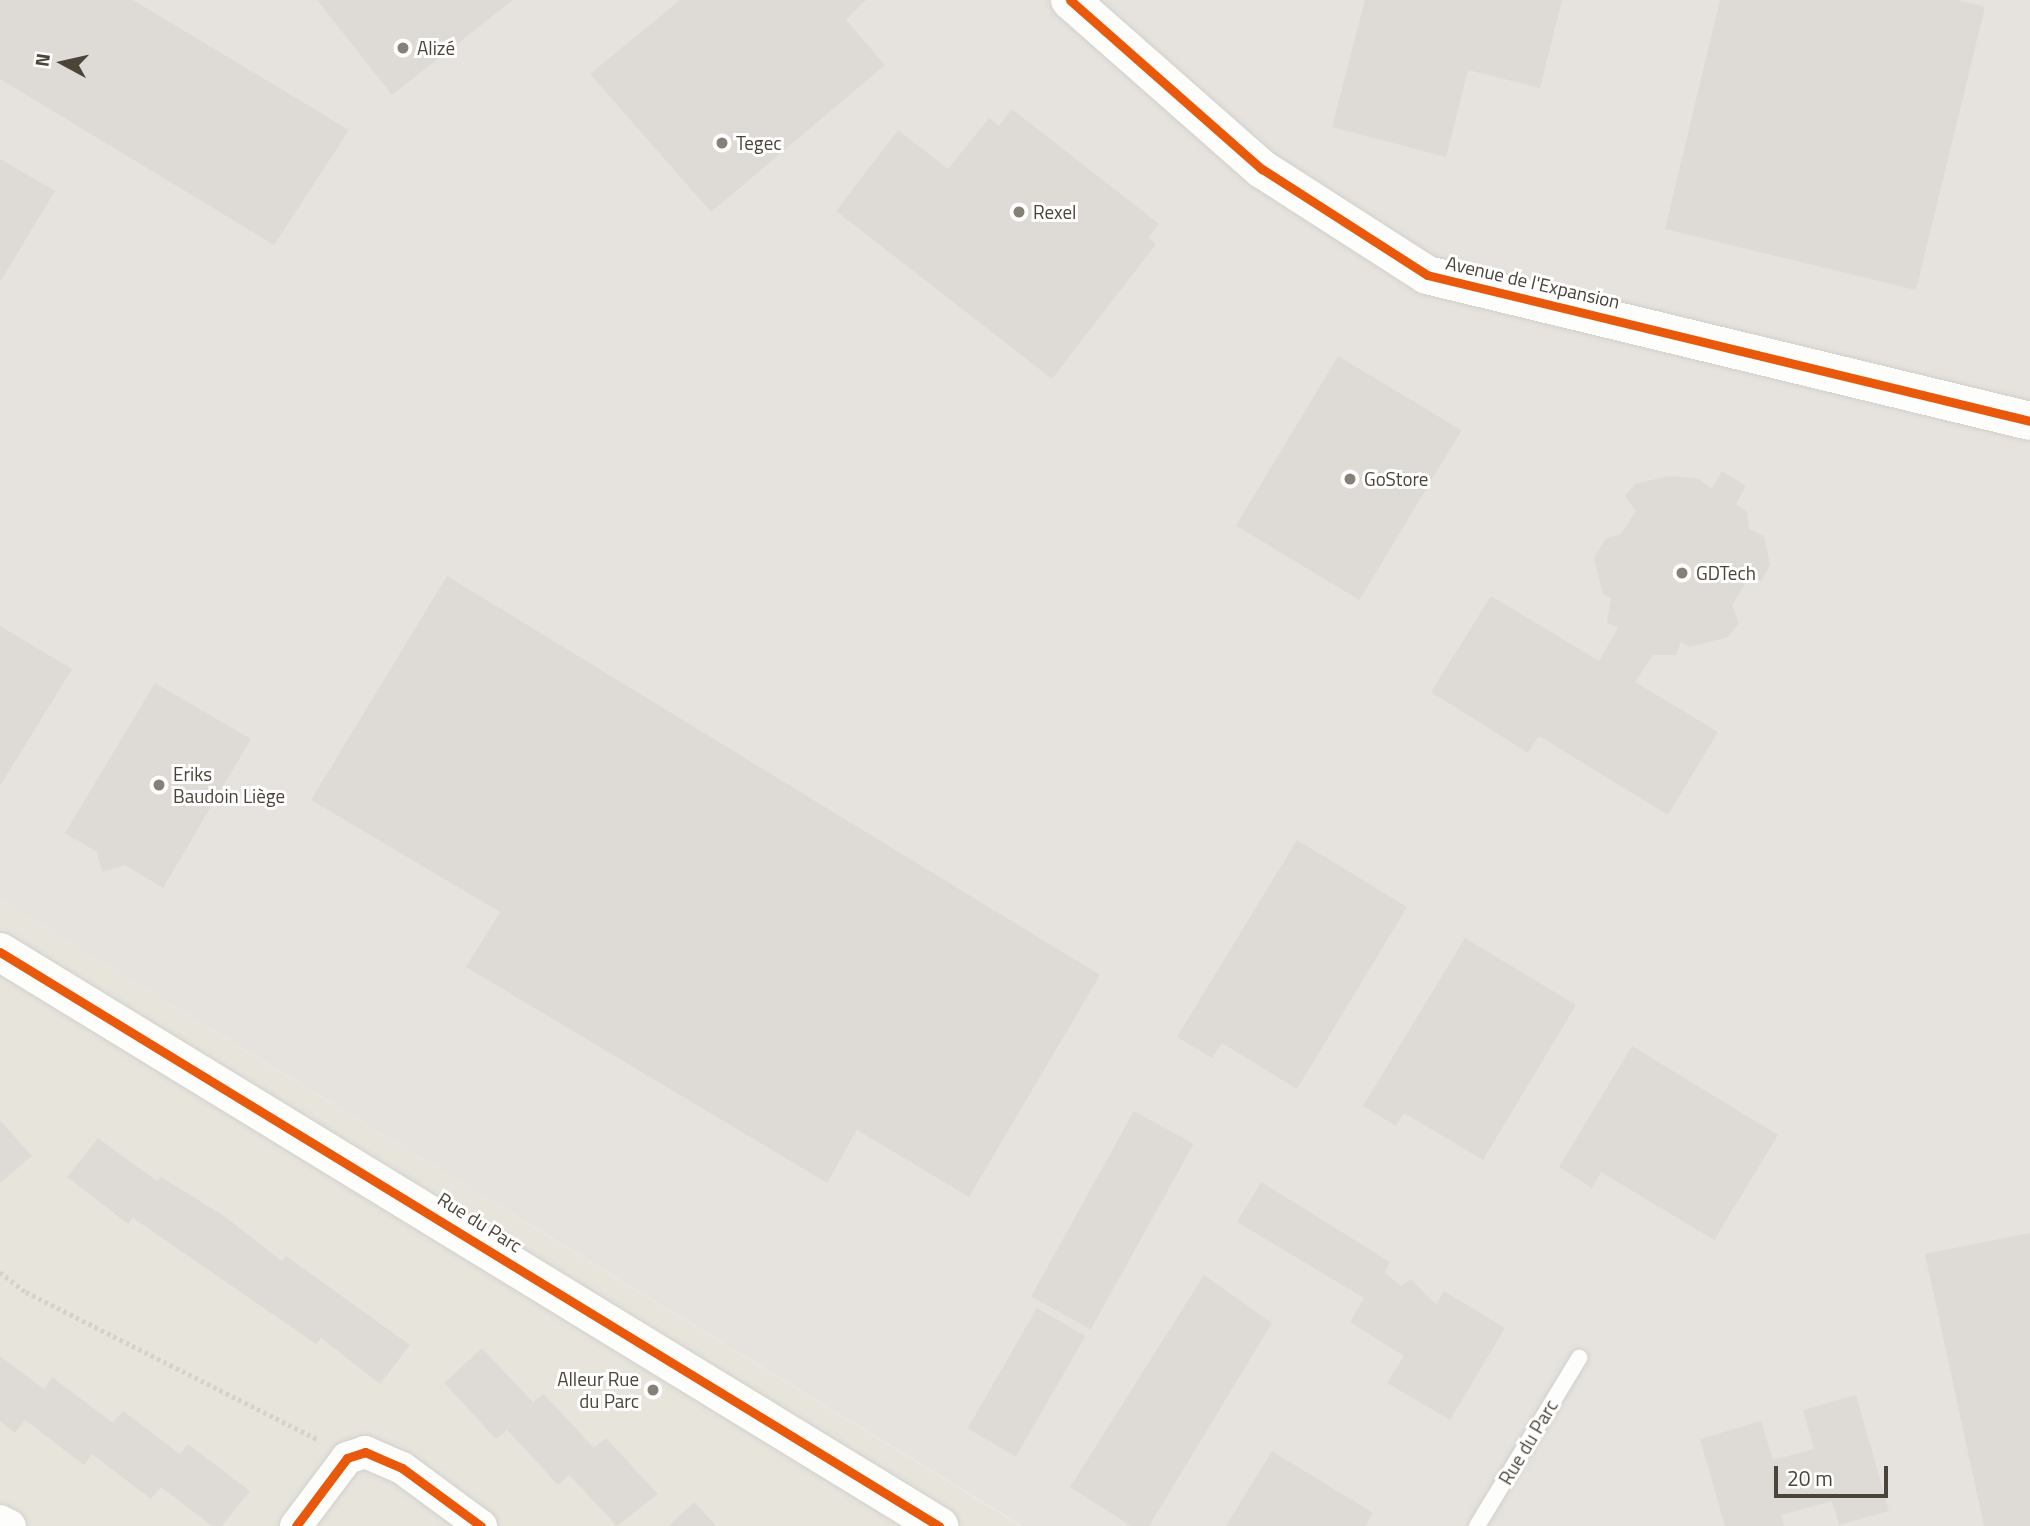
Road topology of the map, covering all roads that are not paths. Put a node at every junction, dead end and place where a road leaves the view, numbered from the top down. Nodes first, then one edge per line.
1 (1070, 0) edge
2 (2030, 421) edge
3 (0, 952) edge
4 (1578, 1358) dead end
5 (0, 1521) edge
6 (936, 1525) edge
7 (10, 1526) edge
8 (296, 1526) edge
9 (481, 1526) edge
10 (1477, 1526) edge

1 - 2 street, Avenue de l'Expansion
3 - 6 street, Rue du Parc
4 - 10 lane, Rue du Parc
5 - 7 street
8 - 9 street

